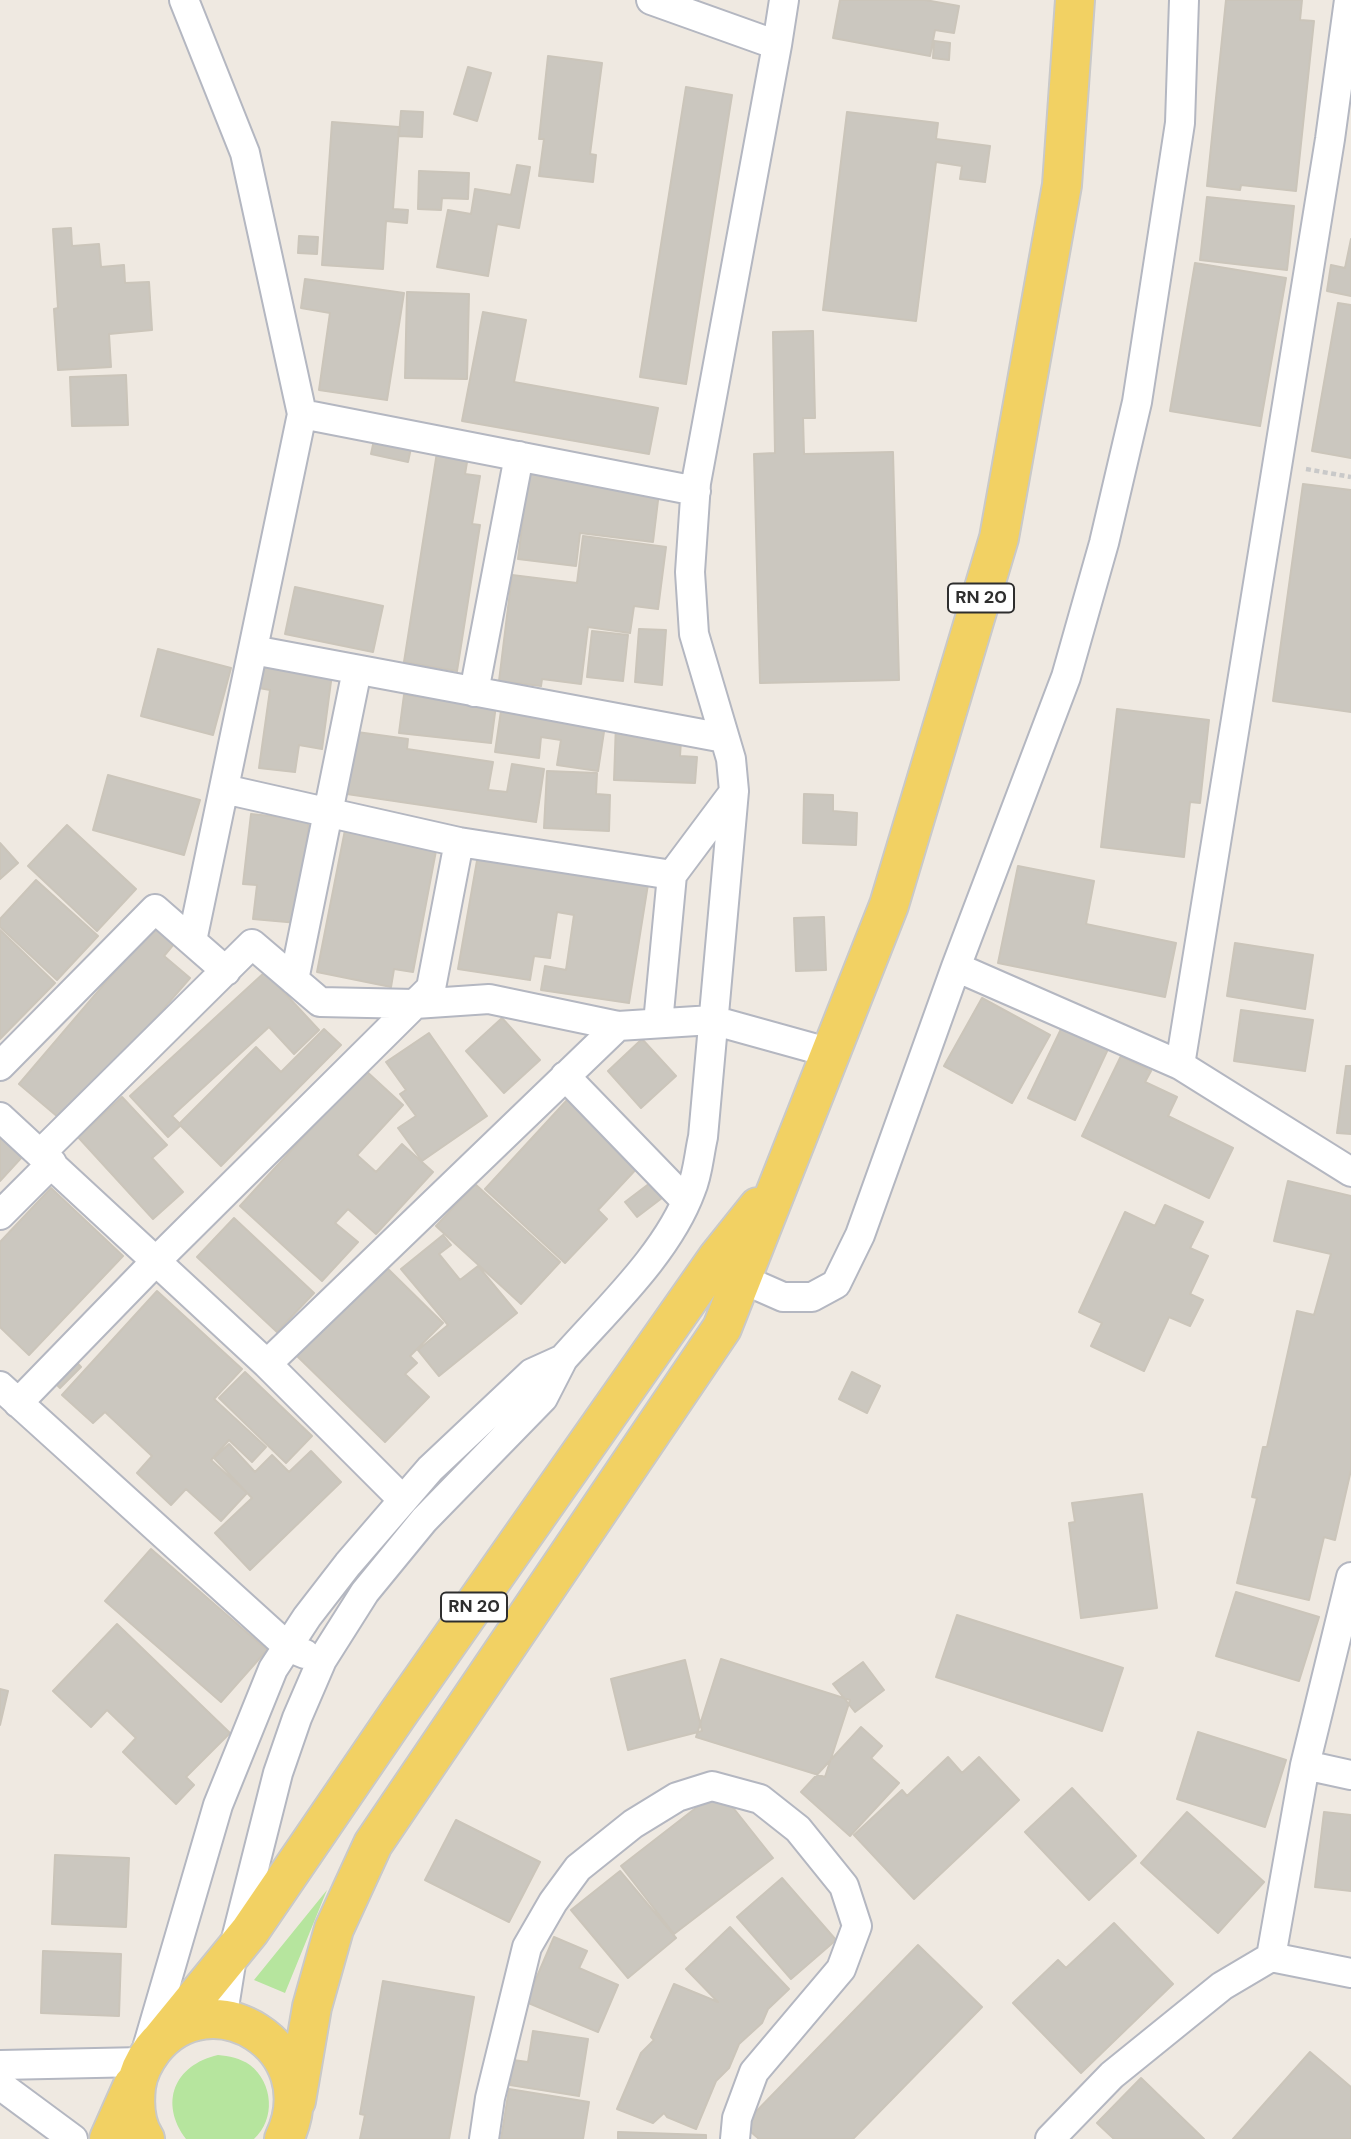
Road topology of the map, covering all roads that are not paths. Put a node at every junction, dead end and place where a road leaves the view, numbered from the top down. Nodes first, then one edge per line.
1 (184, 0) edge
2 (651, 0) edge
3 (784, 0) edge
4 (1075, 0) edge
5 (1184, 0) edge
6 (1349, 0) edge
7 (777, 45) junction
8 (1340, 141) edge
9 (302, 414) junction
10 (519, 456) junction
11 (696, 491) junction
12 (253, 650) junction
13 (357, 670) junction
14 (474, 692) junction
15 (724, 738) junction
16 (224, 789) junction
17 (734, 791) junction
18 (329, 813) junction
19 (459, 842) junction
20 (672, 875) junction
21 (192, 942) junction
22 (956, 967) junction
23 (226, 971) junction
24 (294, 980) junction
25 (415, 1004) junction
26 (712, 1020) junction
27 (658, 1023) junction
28 (618, 1026) junction
29 (831, 1053) junction
30 (1180, 1065) junction
31 (0, 1066) edge
32 (565, 1076) junction
33 (0, 1117) edge
34 (47, 1158) junction
35 (785, 1172) junction
36 (1351, 1172) edge
37 (685, 1201) junction
38 (0, 1215) edge
39 (155, 1262) junction
40 (742, 1279) junction
41 (563, 1359) junction
42 (267, 1364) junction
43 (9, 1394) edge
44 (402, 1499) junction
45 (1351, 1577) edge
46 (288, 1647) junction
47 (322, 1660) junction
48 (1305, 1765) junction
49 (1351, 1775) edge
50 (233, 1951) junction
51 (1271, 1957) junction
52 (1351, 1973) edge
53 (222, 2020) junction
54 (147, 2059) junction
55 (0, 2065) edge
56 (0, 2085) edge
57 (296, 2101) junction
58 (285, 2138) edge
59 (73, 2139) edge
60 (109, 2139) edge
61 (145, 2139) edge
62 (484, 2139) edge
63 (735, 2139) edge
64 (1050, 2139) edge

1 - 9 street
2 - 7 street
3 - 7 street
4 - 29 main road, RN 20
5 - 22 street
6 - 8 street
7 - 11 street
8 - 30 street
9 - 10 street
9 - 12 street
10 - 11 street
10 - 14 street
11 - 15 street
12 - 13 street
12 - 16 street
13 - 14 street
13 - 18 street
14 - 15 street
15 - 17 street
16 - 18 street
16 - 21 street
17 - 20 street
17 - 26 street
18 - 19 street
18 - 24 street
19 - 20 street
19 - 25 street
20 - 27 street
21 - 23 street
21 - 31 street
22 - 30 street
22 - 40 street
23 - 24 street
23 - 34 street
24 - 25 street
25 - 28 street
25 - 39 street
26 - 27 street
26 - 29 street
26 - 37 street
27 - 28 street
28 - 32 street
29 - 35 main road, RN 20
30 - 36 street
32 - 37 street
32 - 42 street
33 - 34 street
34 - 38 street
34 - 39 street
35 - 40 main road, RN 20
35 - 50 main road, RN 20
37 - 41 street
39 - 42 street
39 - 43 street
40 - 57 main road, RN 20
41 - 44 street
41 - 47 street
42 - 44 street
43 - 46 street
44 - 46 street
45 - 48 street
46 - 47 street
46 - 54 street
47 - 50 street
48 - 49 street
48 - 51 street
50 - 53 street
50 - 54 main road, RN 20
51 - 52 street
51 - 64 street
53 - 54 main road
53 - 57 main road
54 - 55 street
54 - 60 main road, RN 20
54 - 61 main road
56 - 59 street
57 - 58 main road
62 - 63 street

